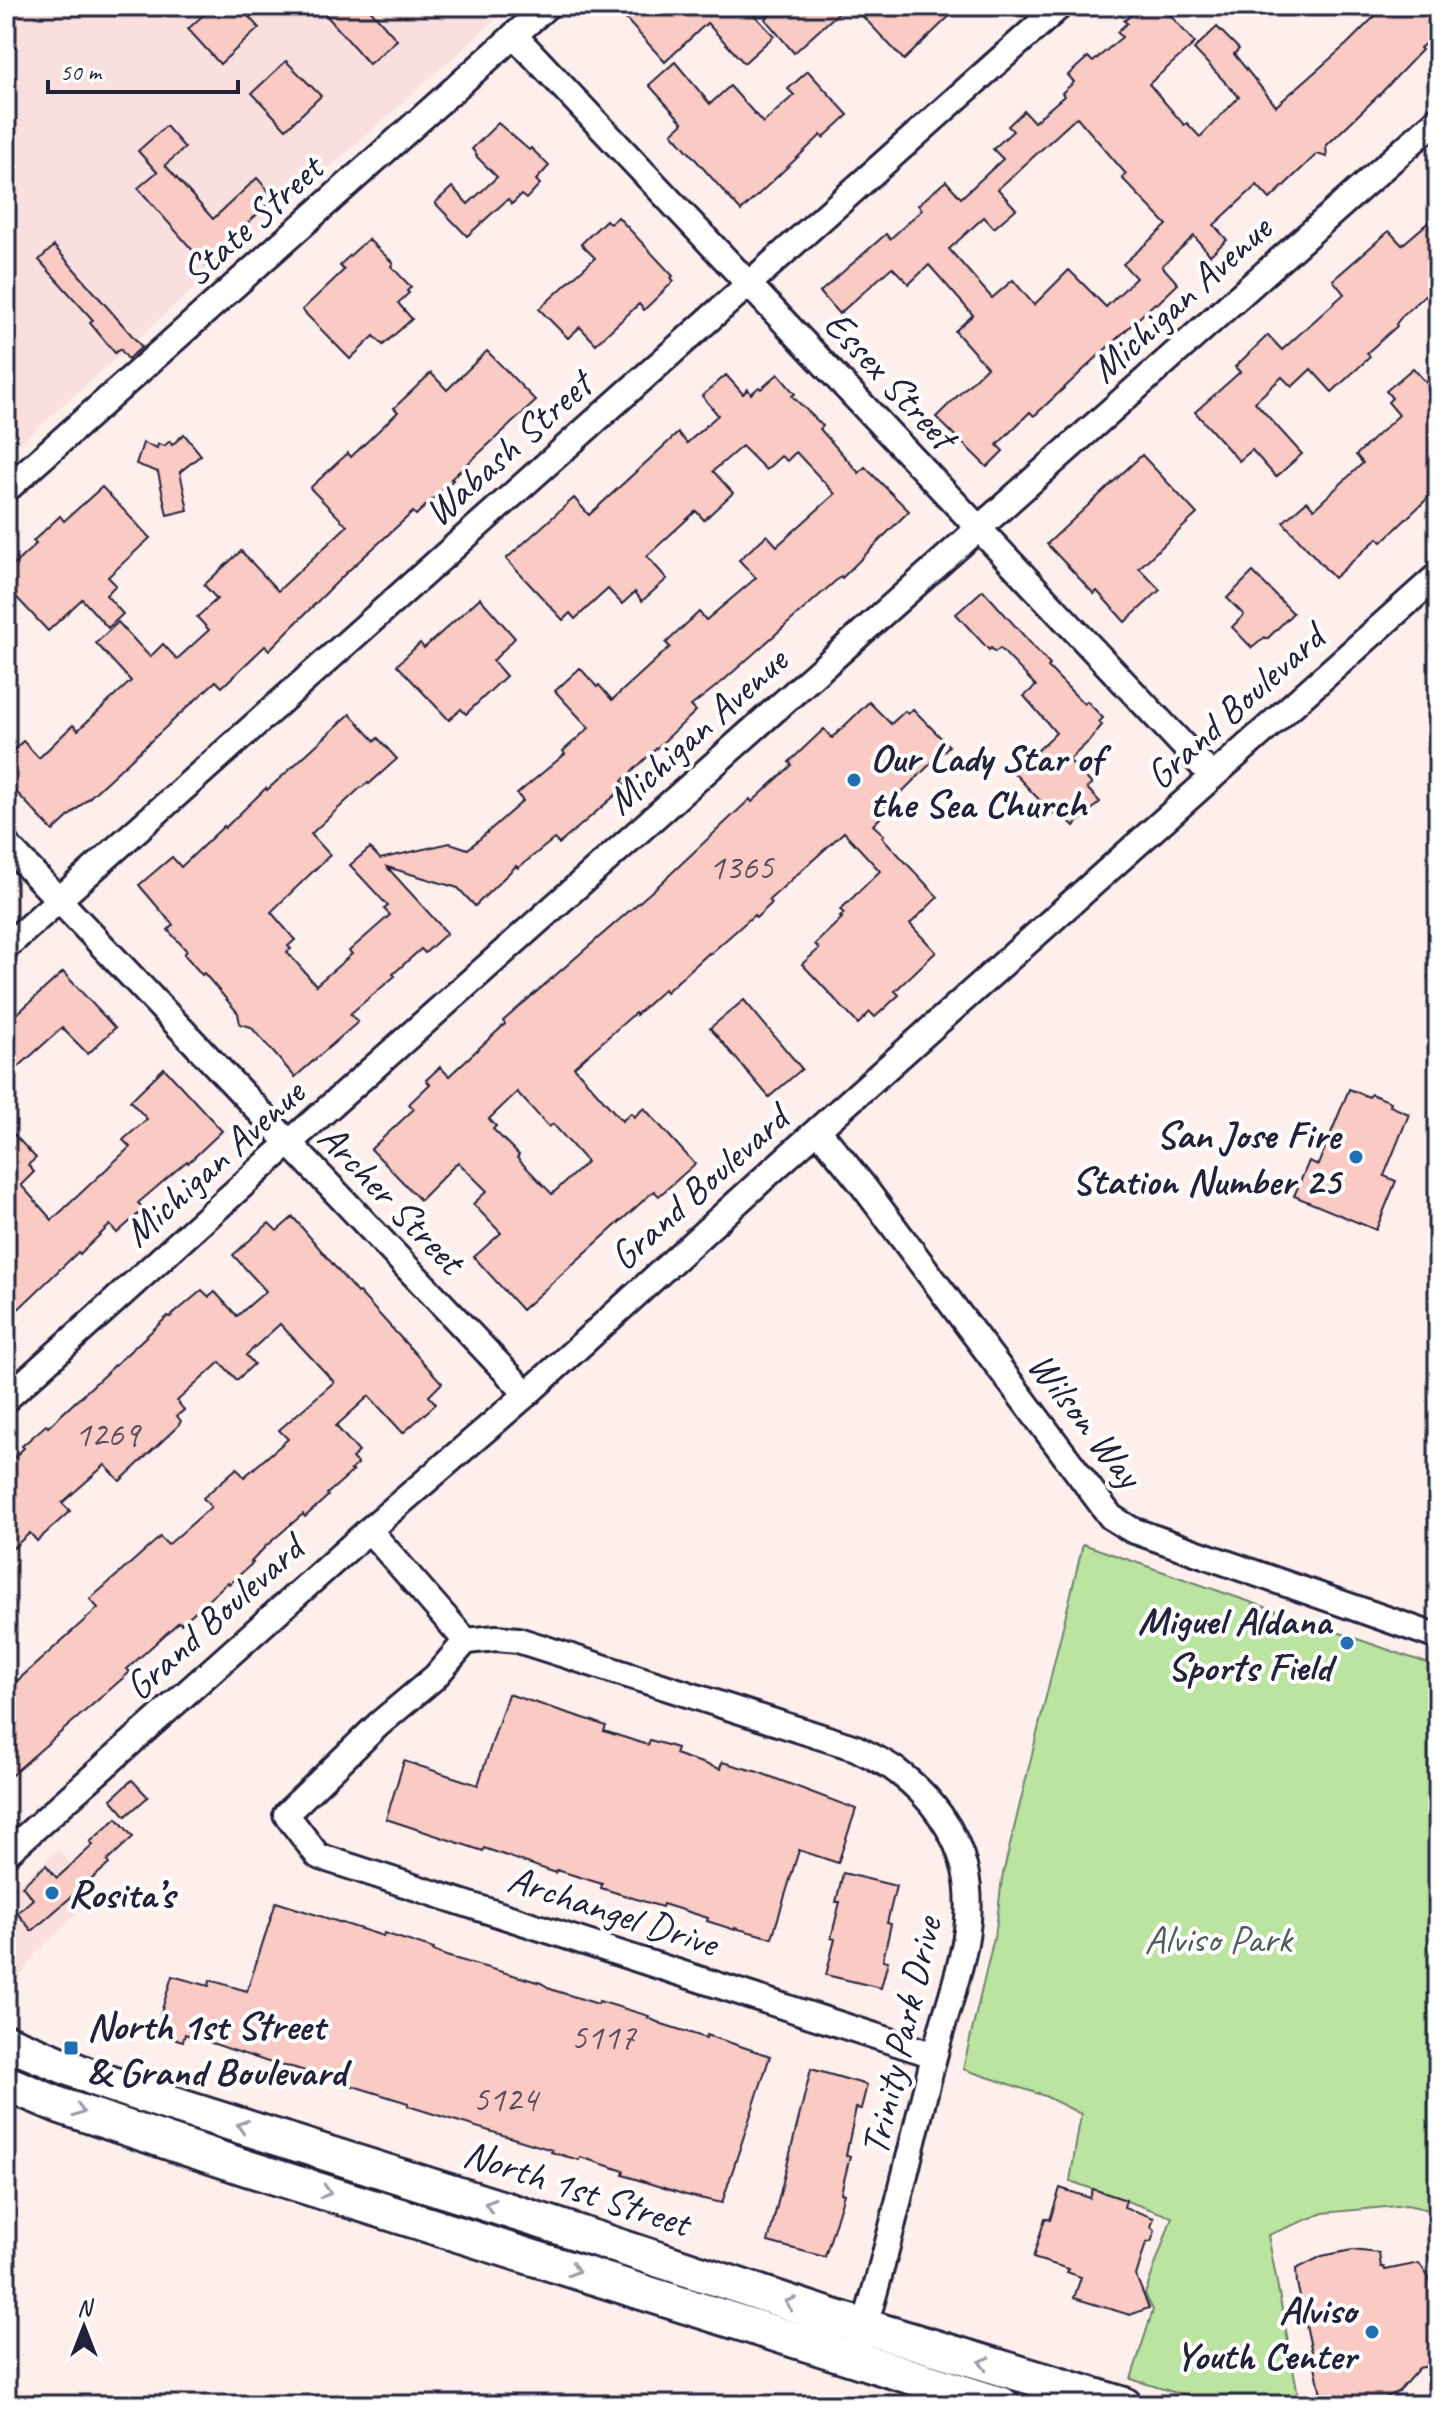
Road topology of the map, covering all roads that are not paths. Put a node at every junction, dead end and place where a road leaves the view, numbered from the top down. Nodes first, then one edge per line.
1 (547, 6) edge
2 (1060, 6) edge
3 (514, 35) junction
4 (1438, 119) edge
5 (749, 283) junction
6 (6, 490) edge
7 (979, 528) junction
8 (1438, 575) edge
9 (1212, 776) junction
10 (6, 844) edge
11 (58, 900) junction
12 (6, 947) edge
13 (818, 1130) junction
14 (288, 1144) junction
15 (527, 1394) junction
16 (6, 1399) edge
17 (369, 1530) junction
18 (1438, 1637) edge
19 (466, 1641) junction
20 (6, 1854) edge
21 (6, 2042) edge
22 (934, 2055) junction
23 (6, 2083) edge
24 (865, 2326) junction
25 (854, 2358) junction
26 (1002, 2405) edge
27 (1124, 2405) edge

1 - 3 street, State Street
2 - 5 street, Wabash Street
3 - 5 street, Essex Street
3 - 6 street, State Street
4 - 7 street, Michigan Avenue
5 - 7 street, Essex Street
5 - 11 street, Wabash Street
7 - 9 street, Essex Street
7 - 14 street, Michigan Avenue
8 - 9 street, Grand Boulevard
9 - 13 street, Grand Boulevard
10 - 11 street, Archer Street
11 - 12 street, Wabash Street
11 - 14 street, Archer Street
13 - 15 street, Grand Boulevard
13 - 18 street, Wilson Way
14 - 15 street, Archer Street
14 - 16 street, Michigan Avenue
15 - 17 street, Grand Boulevard
17 - 19 street
17 - 20 street, Grand Boulevard
19 - 22 street, Trinity Park Drive
19 - 22 street, Archangel Drive
24 -> 21 main road, North 1st Street
22 - 24 street, Trinity Park Drive
23 -> 25 main road, North 1st Street
24 - 25 street, Trinity Park Drive
27 -> 24 main road, North 1st Street
25 - 26 main road, North 1st Street

